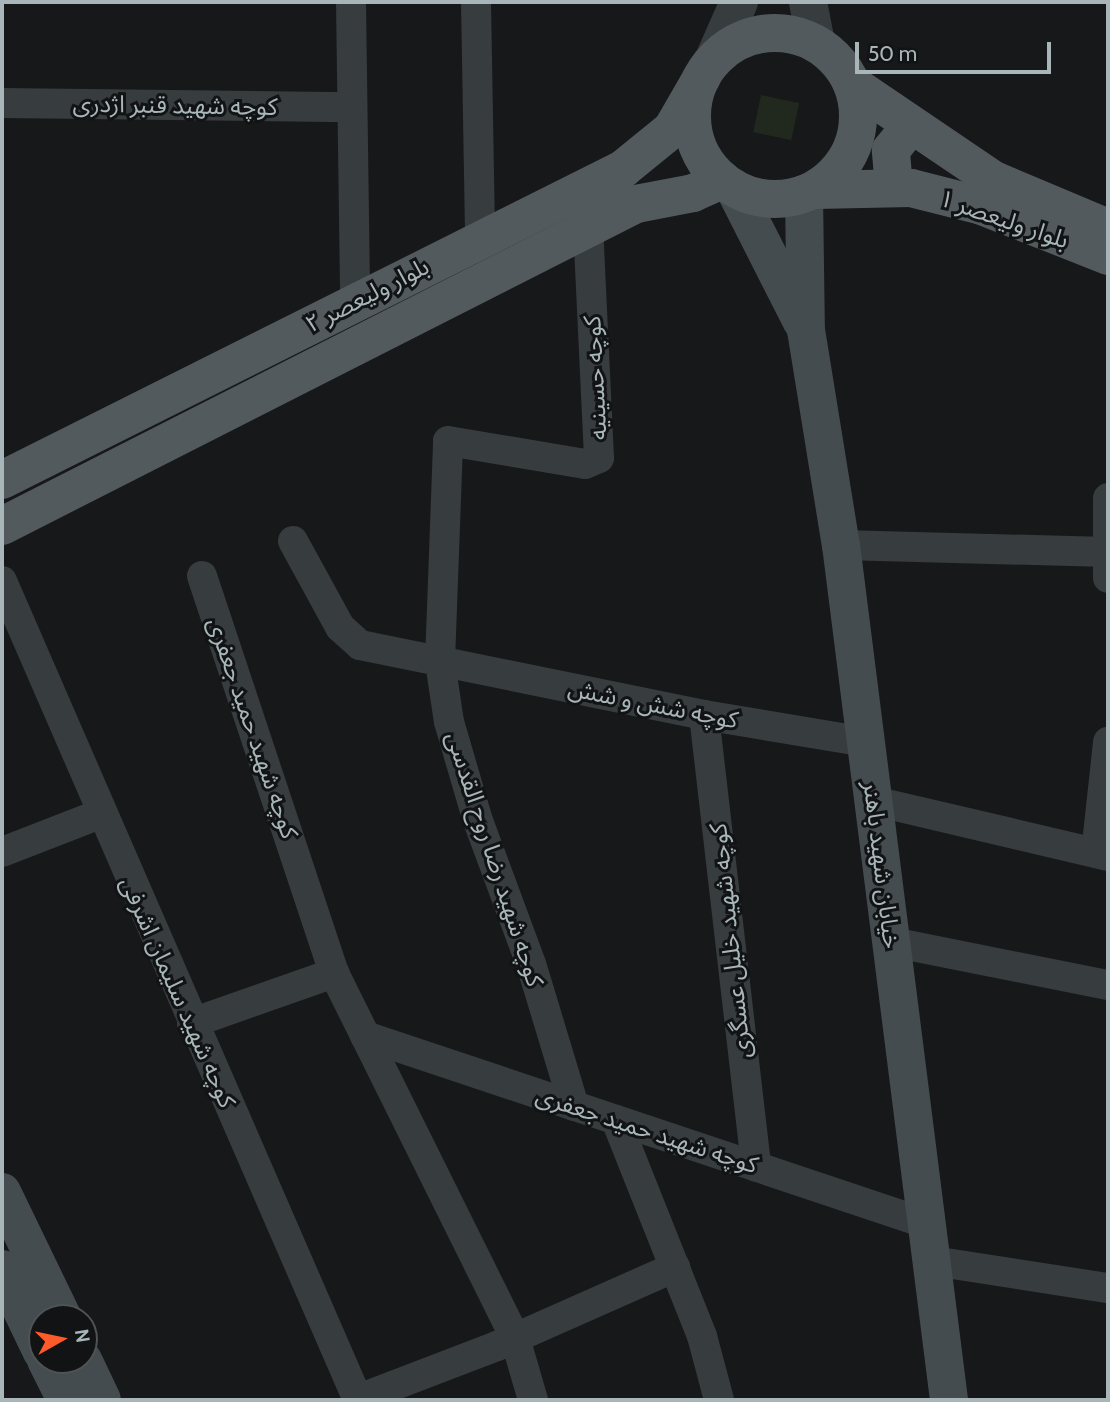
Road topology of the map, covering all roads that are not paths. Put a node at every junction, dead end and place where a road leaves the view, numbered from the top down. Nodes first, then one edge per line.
1 (351, 2) edge
2 (476, 2) edge
3 (739, 2) edge
4 (808, 2) edge
5 (816, 43) junction
6 (708, 68) junction
7 (852, 84) junction
8 (2, 103) edge
9 (349, 107) junction
10 (911, 125) junction
11 (665, 136) junction
12 (716, 187) junction
13 (894, 187) junction
14 (809, 192) junction
15 (588, 228) junction
16 (1108, 228) edge
17 (480, 238) junction
18 (1108, 256) edge
19 (355, 301) junction
20 (806, 330) junction
21 (448, 441) joint
22 (2, 480) edge
23 (1108, 498) edge
24 (2, 526) edge
25 (293, 541) dead end
26 (841, 545) junction
27 (1108, 561) edge
28 (202, 576) dead end
29 (2, 581) edge
30 (440, 662) junction
31 (704, 715) junction
32 (866, 742) junction
33 (1108, 742) edge
34 (874, 801) junction
35 (100, 814) junction
36 (2, 852) edge
37 (1102, 854) edge
38 (892, 942) junction
39 (334, 973) junction
40 (1108, 985) edge
41 (192, 1023) junction
42 (365, 1036) junction
43 (574, 1106) junction
44 (615, 1120) junction
45 (755, 1167) junction
46 (2, 1192) edge
47 (930, 1242) junction
48 (675, 1266) junction
49 (2, 1269) edge
50 (1108, 1288) edge
51 (55, 1304) edge
52 (11, 1307) edge
53 (28, 1332) edge
54 (515, 1338) junction
55 (53, 1374) edge
56 (90, 1374) edge
57 (65, 1400) edge
58 (102, 1400) edge
59 (358, 1400) edge
60 (533, 1400) edge
61 (719, 1400) edge
62 (949, 1400) edge

1 - 9 street
2 - 17 street
3 - 6 street
4 - 5 street
5 - 6 main road
5 - 7 main road
6 - 11 main road, بلوار ولیعصر ۲
6 - 12 main road
7 - 10 main road, بلوار ولیعصر ۱
7 - 14 main road
8 - 9 street, کوچه شهید قنبر اژدری
9 - 19 street
10 - 13 main road
10 - 16 main road, بلوار ولیعصر ۱
11 - 12 main road
11 - 17 main road, بلوار ولیعصر ۲
12 - 14 main road
12 - 15 main road, بلوار ولیعصر ۲
12 - 20 main road, خیابان شهید باهنر
13 - 14 main road, بلوار ولیعصر ۱
13 - 18 main road, بلوار ولیعصر ۱
14 - 20 main road, خیابان شهید باهنر
15 - 21 street, کوچه حسینیه
15 - 24 main road, بلوار ولیعصر ۲
17 - 19 main road, بلوار ولیعصر ۲
19 - 22 main road, بلوار ولیعصر ۲
20 - 26 main road, خیابان شهید باهنر
21 - 30 street, کوچه شهید رضا روح القدسی
23 - 27 street
25 - 30 street, کوچه شش و شش
26 - 27 street
26 - 32 main road, خیابان شهید باهنر
28 - 39 street, کوچه شهید حمید جعفری
29 - 35 street, کوچه شهید سلیمان اشرفی
30 - 31 street, کوچه شش و شش
30 - 43 street, کوچه شهید رضا روح القدسی
31 - 32 street, کوچه شش و شش
31 - 45 street, کوچه شهید خلیل عسگری
32 - 34 main road, خیابان شهید باهنر
33 - 37 street
34 - 37 street
34 - 38 main road, خیابان شهید باهنر
35 - 36 street
35 - 41 street, کوچه شهید سلیمان اشرفی
38 - 40 street
38 - 47 main road, خیابان شهید باهنر
39 - 41 street
39 - 42 street, کوچه شهید حمید جعفری
41 - 59 street, کوچه شهید سلیمان اشرفی
42 - 43 street, کوچه شهید حمید جعفری
42 - 54 street, کوچه شهید حمید جعفری
43 - 44 street, کوچه شهید حمید جعفری
44 - 45 street, کوچه شهید حمید جعفری
44 - 48 street
45 - 47 street, کوچه شهید حمید جعفری
46 - 51 main road
47 - 50 street, کوچه شهید حمید جعفری
47 - 62 main road, خیابان شهید باهنر
48 - 54 street
48 - 61 street
49 - 52 main road
52 - 53 main road
54 - 59 street
54 - 60 street, کوچه شهید حمید جعفری
55 - 57 main road
56 - 58 main road

